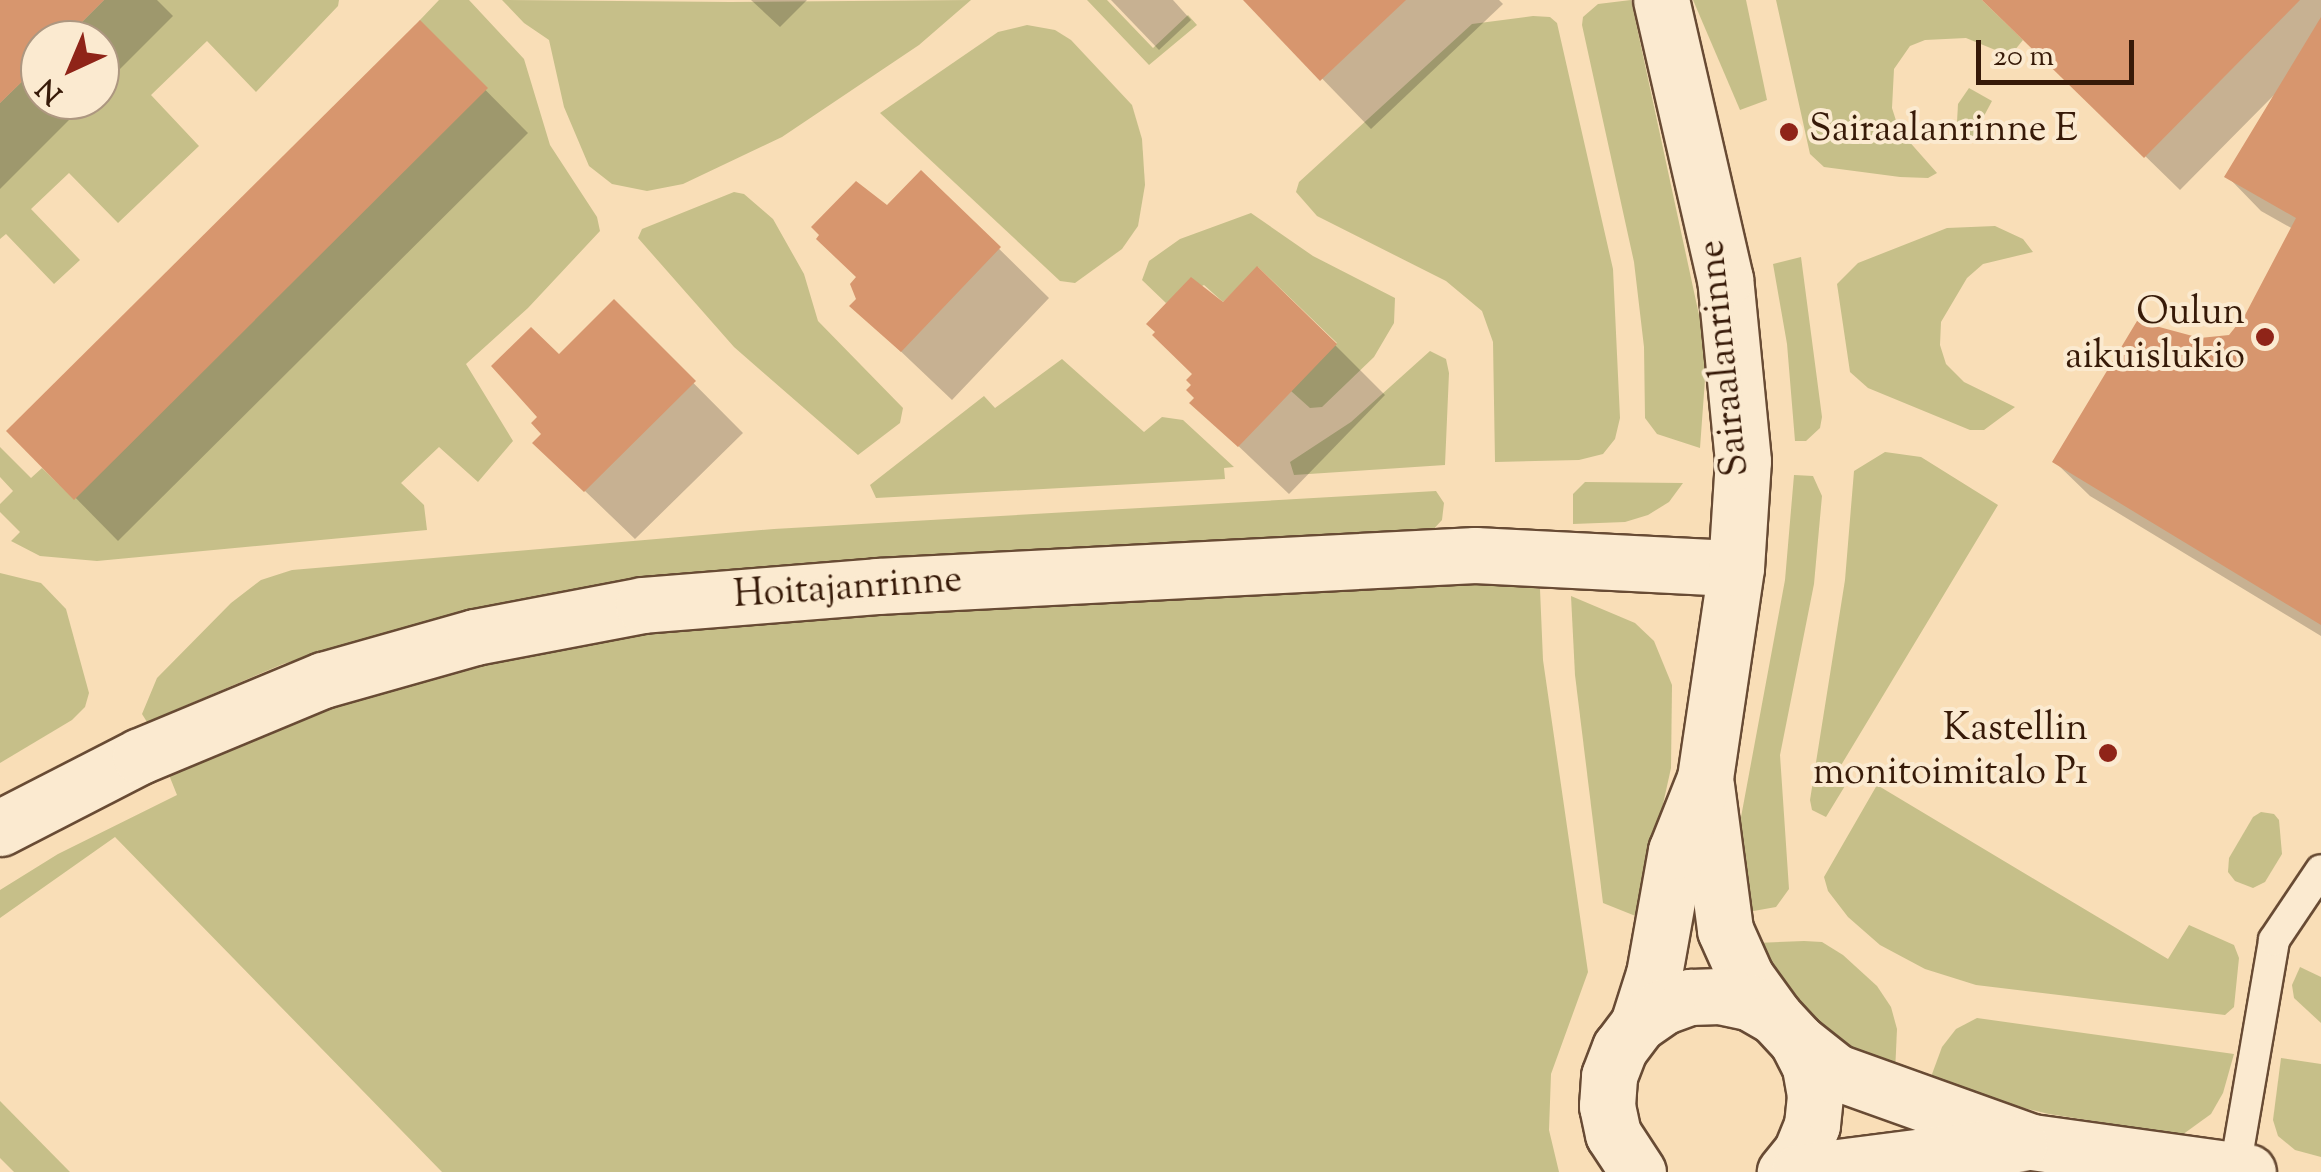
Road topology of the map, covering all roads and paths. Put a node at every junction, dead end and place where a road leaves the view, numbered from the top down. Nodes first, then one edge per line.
1 (1661, 0) edge
2 (1736, 568) junction
3 (1705, 778) junction
4 (0, 828) edge
5 (2321, 870) edge
6 (1638, 1024) junction
7 (1786, 1029) junction
8 (2033, 1157) edge
9 (1631, 1168) edge
10 (2241, 1171) edge
11 (1785, 1172) edge
12 (1799, 1172) edge

1 - 2 street, Sairaalanrinne
2 - 3 street, Sairaalanrinne
2 - 4 street, Hoitajanrinne
3 - 6 street, Sairaalanrinne
3 - 7 street, Sairaalanrinne
5 - 10 lane
6 - 7 street
6 - 9 street, Sairaalanrinne
7 - 8 street
7 - 11 street
8 - 10 street
8 - 12 street

